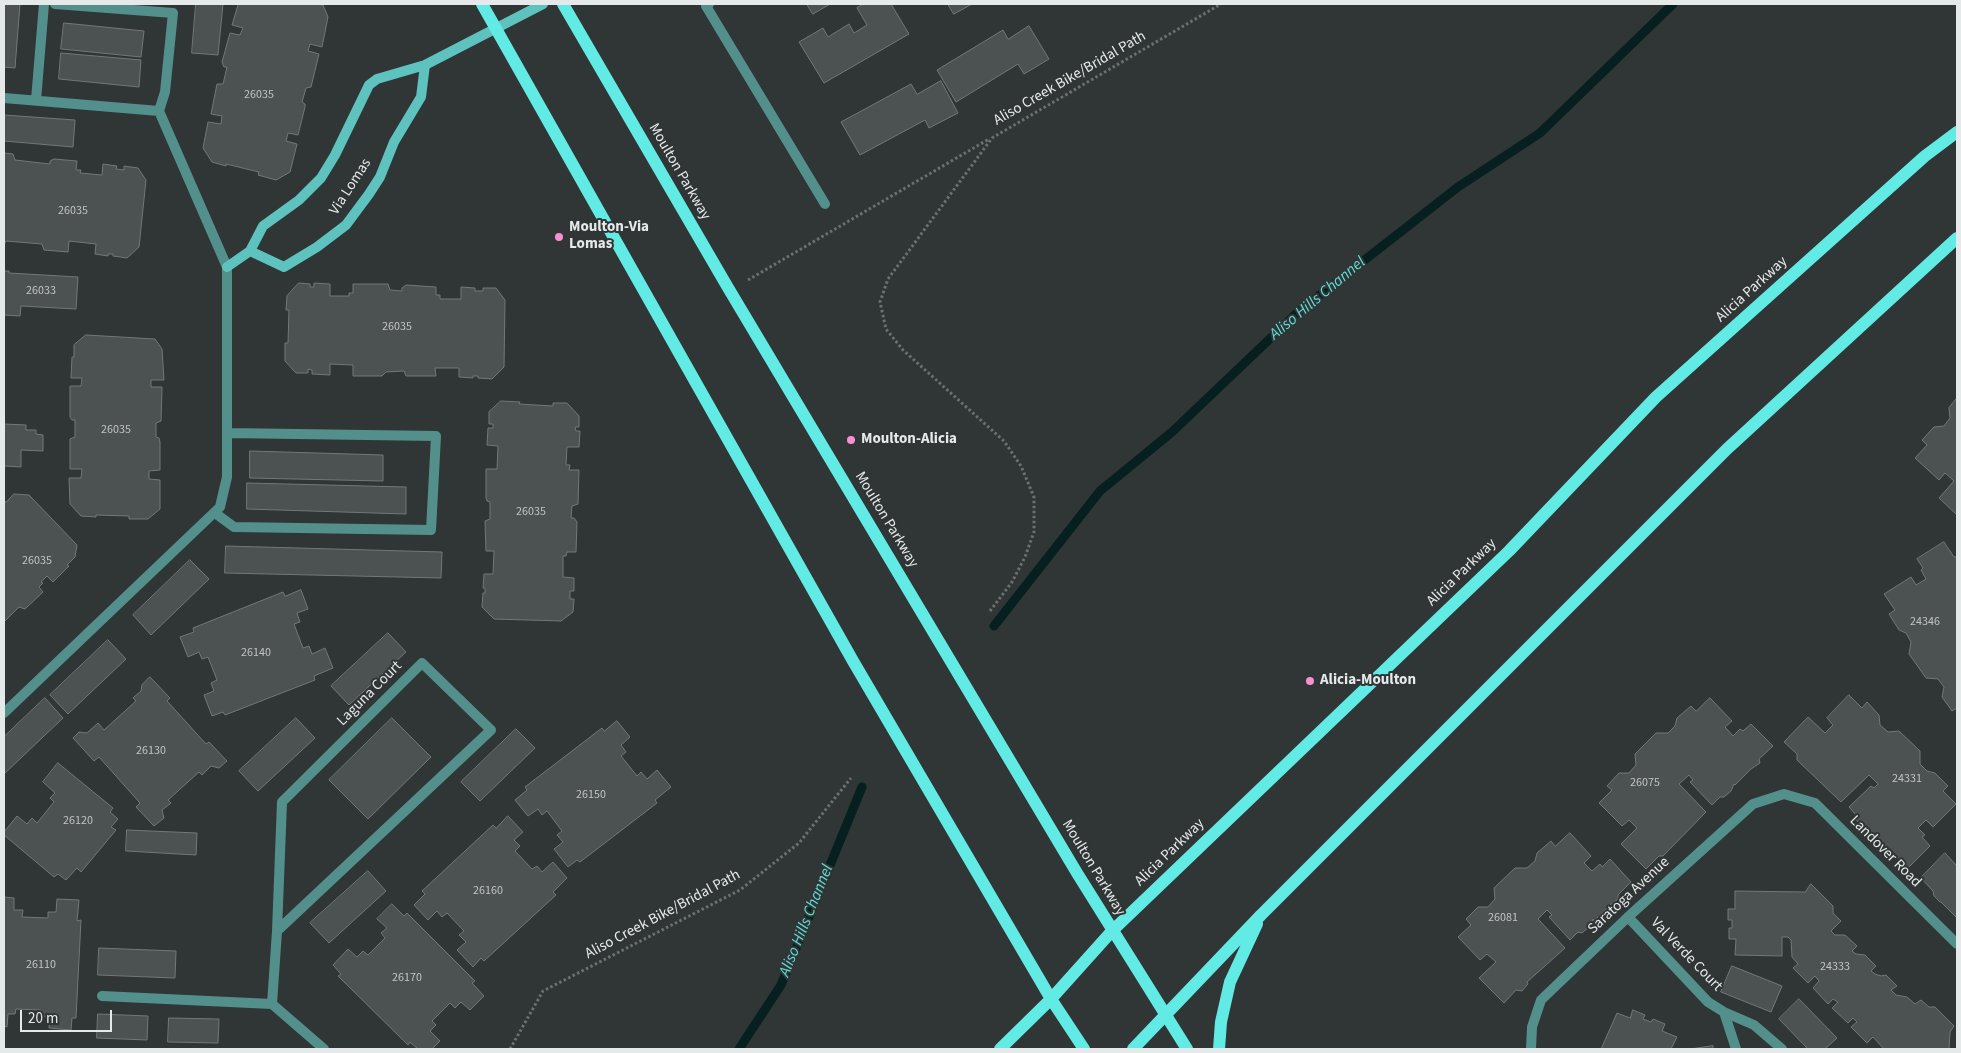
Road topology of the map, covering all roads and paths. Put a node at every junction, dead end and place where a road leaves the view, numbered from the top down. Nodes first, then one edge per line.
1 (44, 4) edge
2 (55, 4) edge
3 (482, 4) edge
4 (543, 4) edge
5 (563, 4) edge
6 (709, 4) edge
7 (1221, 4) edge
8 (496, 28) junction
9 (425, 65) junction
10 (4, 98) edge
11 (36, 100) junction
12 (159, 111) junction
13 (1957, 132) edge
14 (992, 138) junction
15 (824, 204) dead end
16 (1957, 238) edge
17 (250, 251) junction
18 (227, 266) junction
19 (730, 291) junction
20 (228, 432) junction
21 (215, 512) junction
22 (990, 611) dead end
23 (4, 713) edge
24 (851, 778) dead end
25 (1784, 794) joint
26 (1262, 915) junction
27 (1628, 917) junction
28 (1112, 931) junction
29 (277, 932) junction
30 (1957, 944) edge
31 (102, 996) dead end
32 (1051, 999) junction
33 (272, 1004) junction
34 (1724, 1012) junction
35 (1165, 1014) junction
36 (324, 1049) edge
37 (510, 1049) edge
38 (1000, 1049) edge
39 (1084, 1049) edge
40 (1132, 1049) edge
41 (1187, 1049) edge
42 (1219, 1049) edge
43 (1531, 1049) edge
44 (1736, 1049) edge
45 (1782, 1049) edge

1 - 11 street
2 - 12 street
3 - 8 main road
4 - 8 street, Via Lomas
5 - 19 main road, Moulton Parkway
6 - 15 street
7 - 14 path, Aliso Creek Bike/Bridal Path
8 - 9 street, Via Lomas
8 - 32 main road
9 - 17 street, Via Lomas
9 - 17 street, Via Lomas
10 - 11 street
11 - 12 street
12 - 18 street
13 - 28 main road, Alicia Parkway
14 - 19 path
14 - 22 path, Aliso Creek Bike/Bridal Path
16 - 26 main road
17 - 18 street, Via Lomas
18 - 20 street
19 - 28 main road, Moulton Parkway
20 - 21 street
20 - 21 street
21 - 23 street
24 - 37 path, Aliso Creek Bike/Bridal Path
25 - 27 street, Saratoga Avenue
25 - 30 street, Landover Road
26 - 35 main road
26 - 42 main road
27 - 34 street, Val Verde Court
27 - 43 street, Saratoga Avenue
28 - 32 main road, Alicia Parkway
28 - 35 main road, Moulton Parkway
29 - 29 street, Laguna Court
29 - 33 street, Laguna Court
31 - 33 street
32 - 38 main road, Alicia Parkway
32 - 39 main road
33 - 36 street
34 - 44 street, Val Verde Court
34 - 45 street, Val Verde Court
35 - 40 main road
35 - 41 main road, Moulton Parkway

